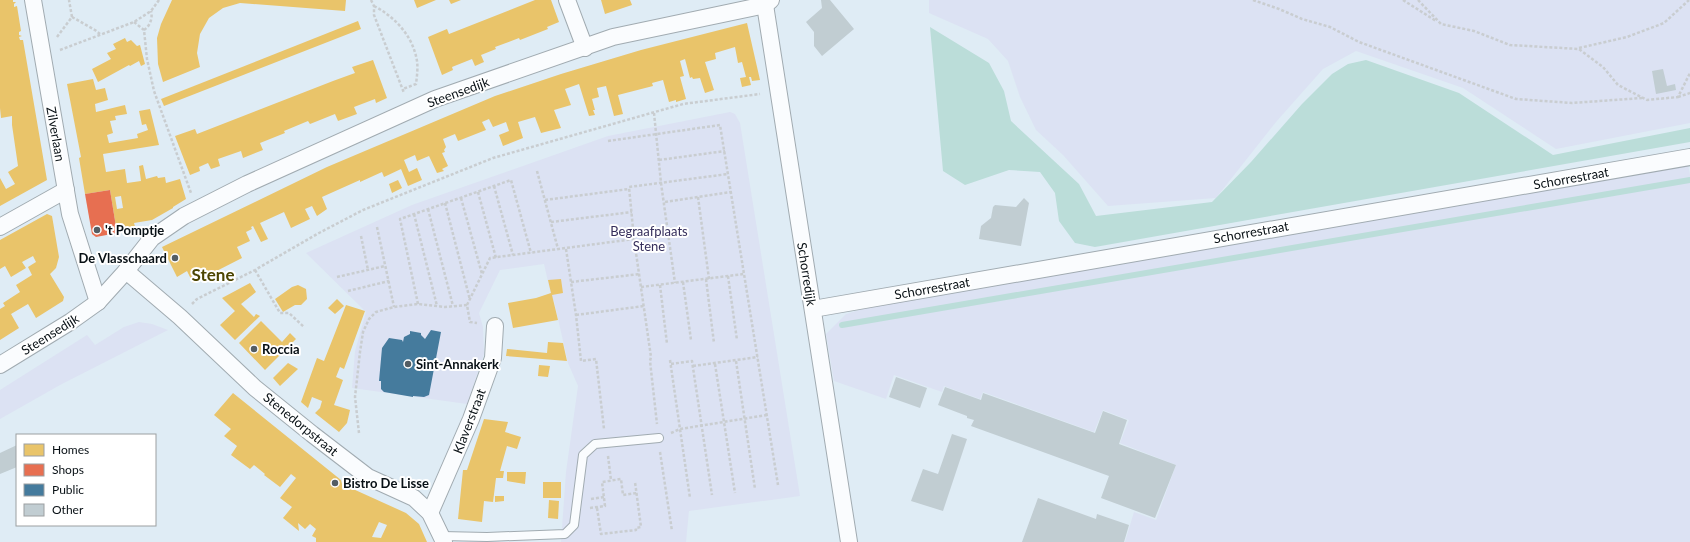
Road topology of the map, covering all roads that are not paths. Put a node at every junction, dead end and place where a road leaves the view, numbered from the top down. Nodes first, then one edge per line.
1 (33, 0) edge
2 (567, 0) edge
3 (768, 3) edge
4 (585, 48) junction
5 (1690, 157) edge
6 (66, 190) junction
7 (0, 227) edge
8 (126, 271) junction
9 (98, 302) junction
10 (813, 309) junction
11 (495, 326) road end
12 (0, 365) edge
13 (659, 438) road end
14 (430, 513) junction
15 (443, 539) edge
16 (849, 542) edge

1 - 6 street, Zilverlaan
2 - 4 street
3 - 4 street, Steensedijk
3 - 10 street, Schorredijk
4 - 8 street, Steensedijk
5 - 10 street, Schorrestraat
6 - 7 street
6 - 9 street, Zilverlaan
8 - 9 street, Steensedijk
8 - 14 street, Stenedorpstraat
9 - 12 street, Steensedijk
10 - 16 street, Schorredijk
11 - 14 street, Klaverstraat
13 - 15 lane
14 - 15 street, Stenedorpstraat

